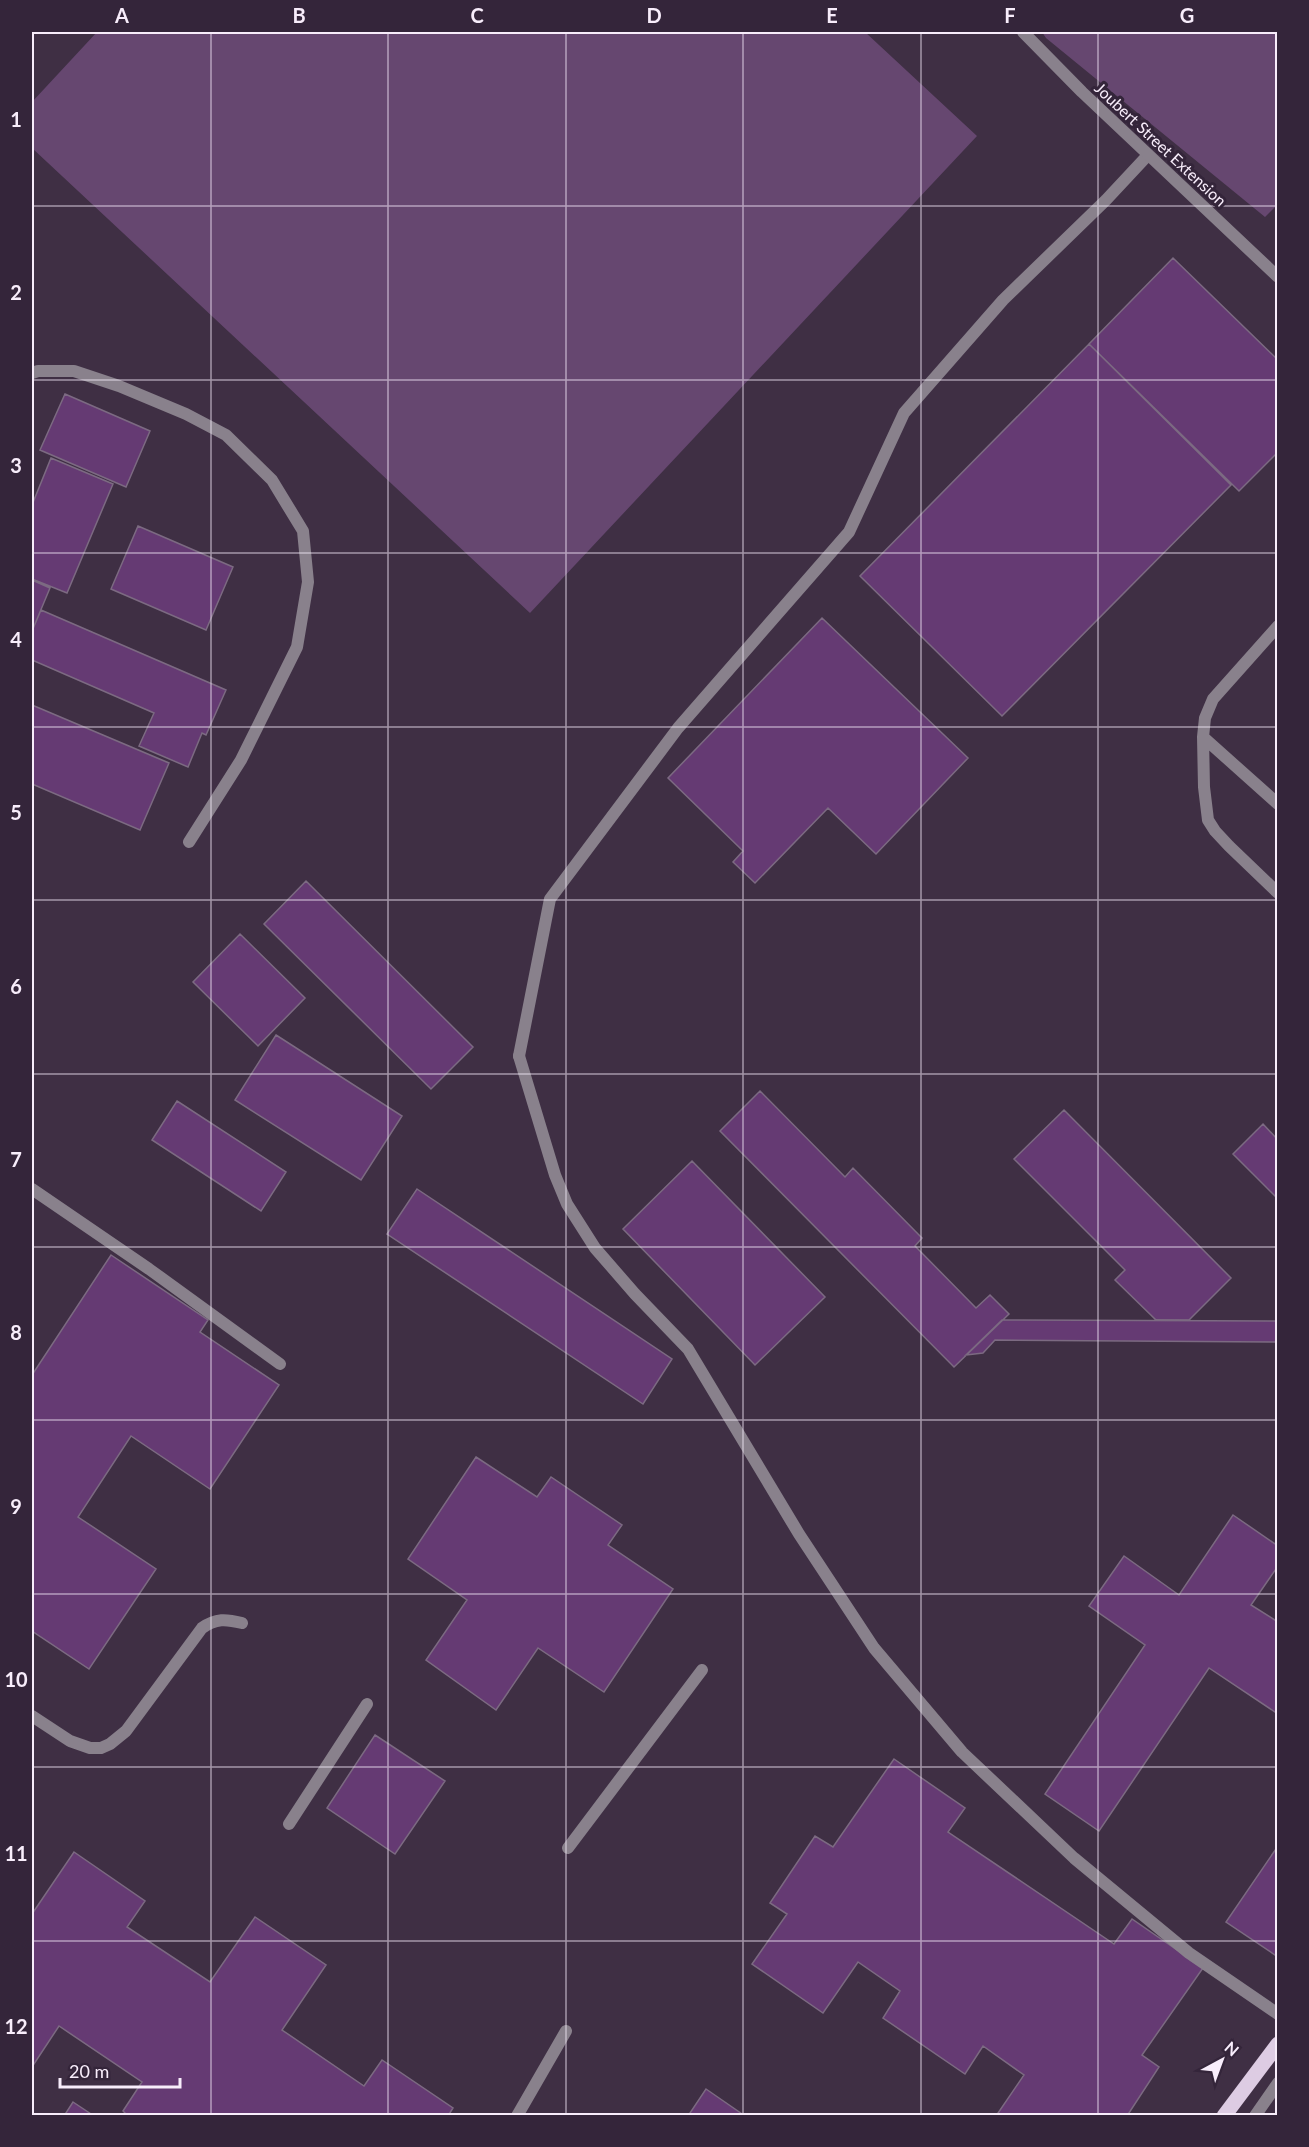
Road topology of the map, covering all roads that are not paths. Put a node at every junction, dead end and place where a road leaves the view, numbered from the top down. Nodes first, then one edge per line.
1 (1023, 32) edge
2 (1148, 154) junction
3 (1278, 277) edge
4 (32, 373) edge
5 (1278, 626) edge
6 (1203, 737) junction
7 (1278, 804) edge
8 (189, 842) dead end
9 (1278, 893) edge
10 (32, 1189) edge
11 (280, 1364) dead end
12 (242, 1623) dead end
13 (702, 1670) dead end
14 (367, 1704) dead end
15 (32, 1716) edge
16 (289, 1824) dead end
17 (568, 1848) dead end
18 (1278, 2014) edge
19 (566, 2031) dead end
20 (1278, 2044) edge
21 (1278, 2084) edge
22 (517, 2115) edge
23 (1224, 2115) edge
24 (1255, 2115) edge

1 - 2 street, Joubert Street Extension
2 - 3 street, Joubert Street Extension
2 - 18 street
4 - 8 street
5 - 6 street
6 - 7 street
6 - 9 street
10 - 11 street
12 - 15 street
13 - 17 street
14 - 16 street
19 - 22 street
20 - 23 main road
21 - 24 street

